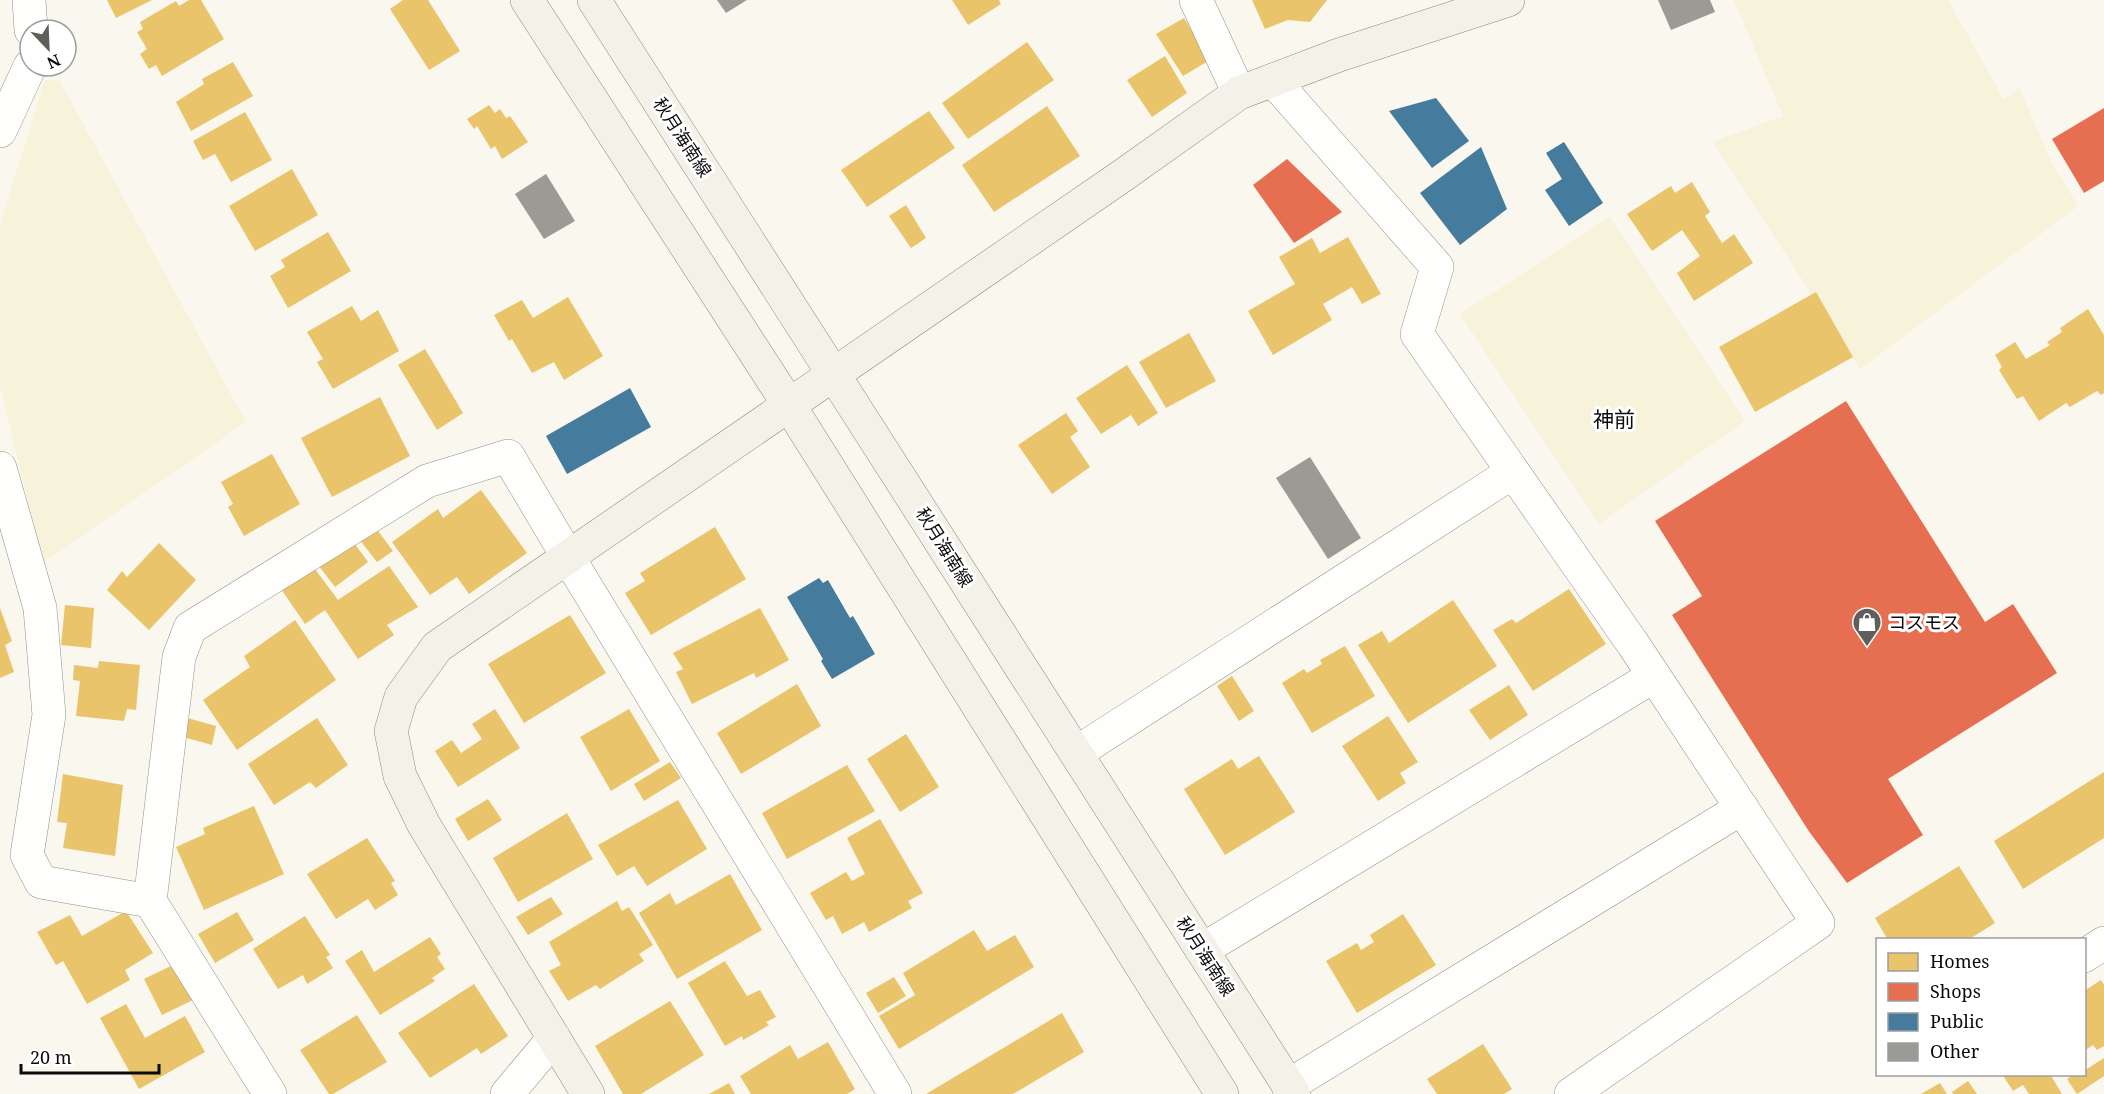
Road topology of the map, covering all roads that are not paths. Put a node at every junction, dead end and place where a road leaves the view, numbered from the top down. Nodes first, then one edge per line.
1 (29, 0) edge
2 (527, 0) edge
3 (594, 0) edge
4 (1196, 0) edge
5 (1508, 0) edge
6 (30, 18) edge
7 (24, 78) edge
8 (1273, 80) junction
9 (1239, 93) junction
10 (0, 131) edge
11 (835, 374) junction
12 (789, 405) junction
13 (0, 468) edge
14 (1513, 472) junction
15 (568, 557) junction
16 (1654, 676) junction
17 (1076, 753) junction
18 (1742, 808) junction
19 (150, 901) junction
20 (2104, 944) edge
21 (1202, 950) junction
22 (2086, 955) edge
23 (554, 1038) junction
24 (1291, 1090) edge
25 (889, 1092) edge
26 (270, 1094) edge
27 (507, 1094) edge
28 (588, 1094) edge
29 (1222, 1094) edge
30 (1571, 1094) edge

1 - 6 street
2 - 12 main road
3 - 11 main road, 秋月海南線
4 - 9 street
5 - 8 main road
7 - 10 street
8 - 9 main road
8 - 14 street
9 - 11 main road
11 - 12 main road
11 - 17 main road, 秋月海南線
12 - 15 main road
12 - 29 main road
13 - 19 street
14 - 16 street
14 - 17 street
15 - 19 street
15 - 23 main road
15 - 25 street
16 - 18 street
16 - 21 street
17 - 21 main road, 秋月海南線
18 - 24 street
18 - 30 street
19 - 26 street
20 - 22 street
21 - 24 main road, 秋月海南線
23 - 27 street
23 - 28 main road

